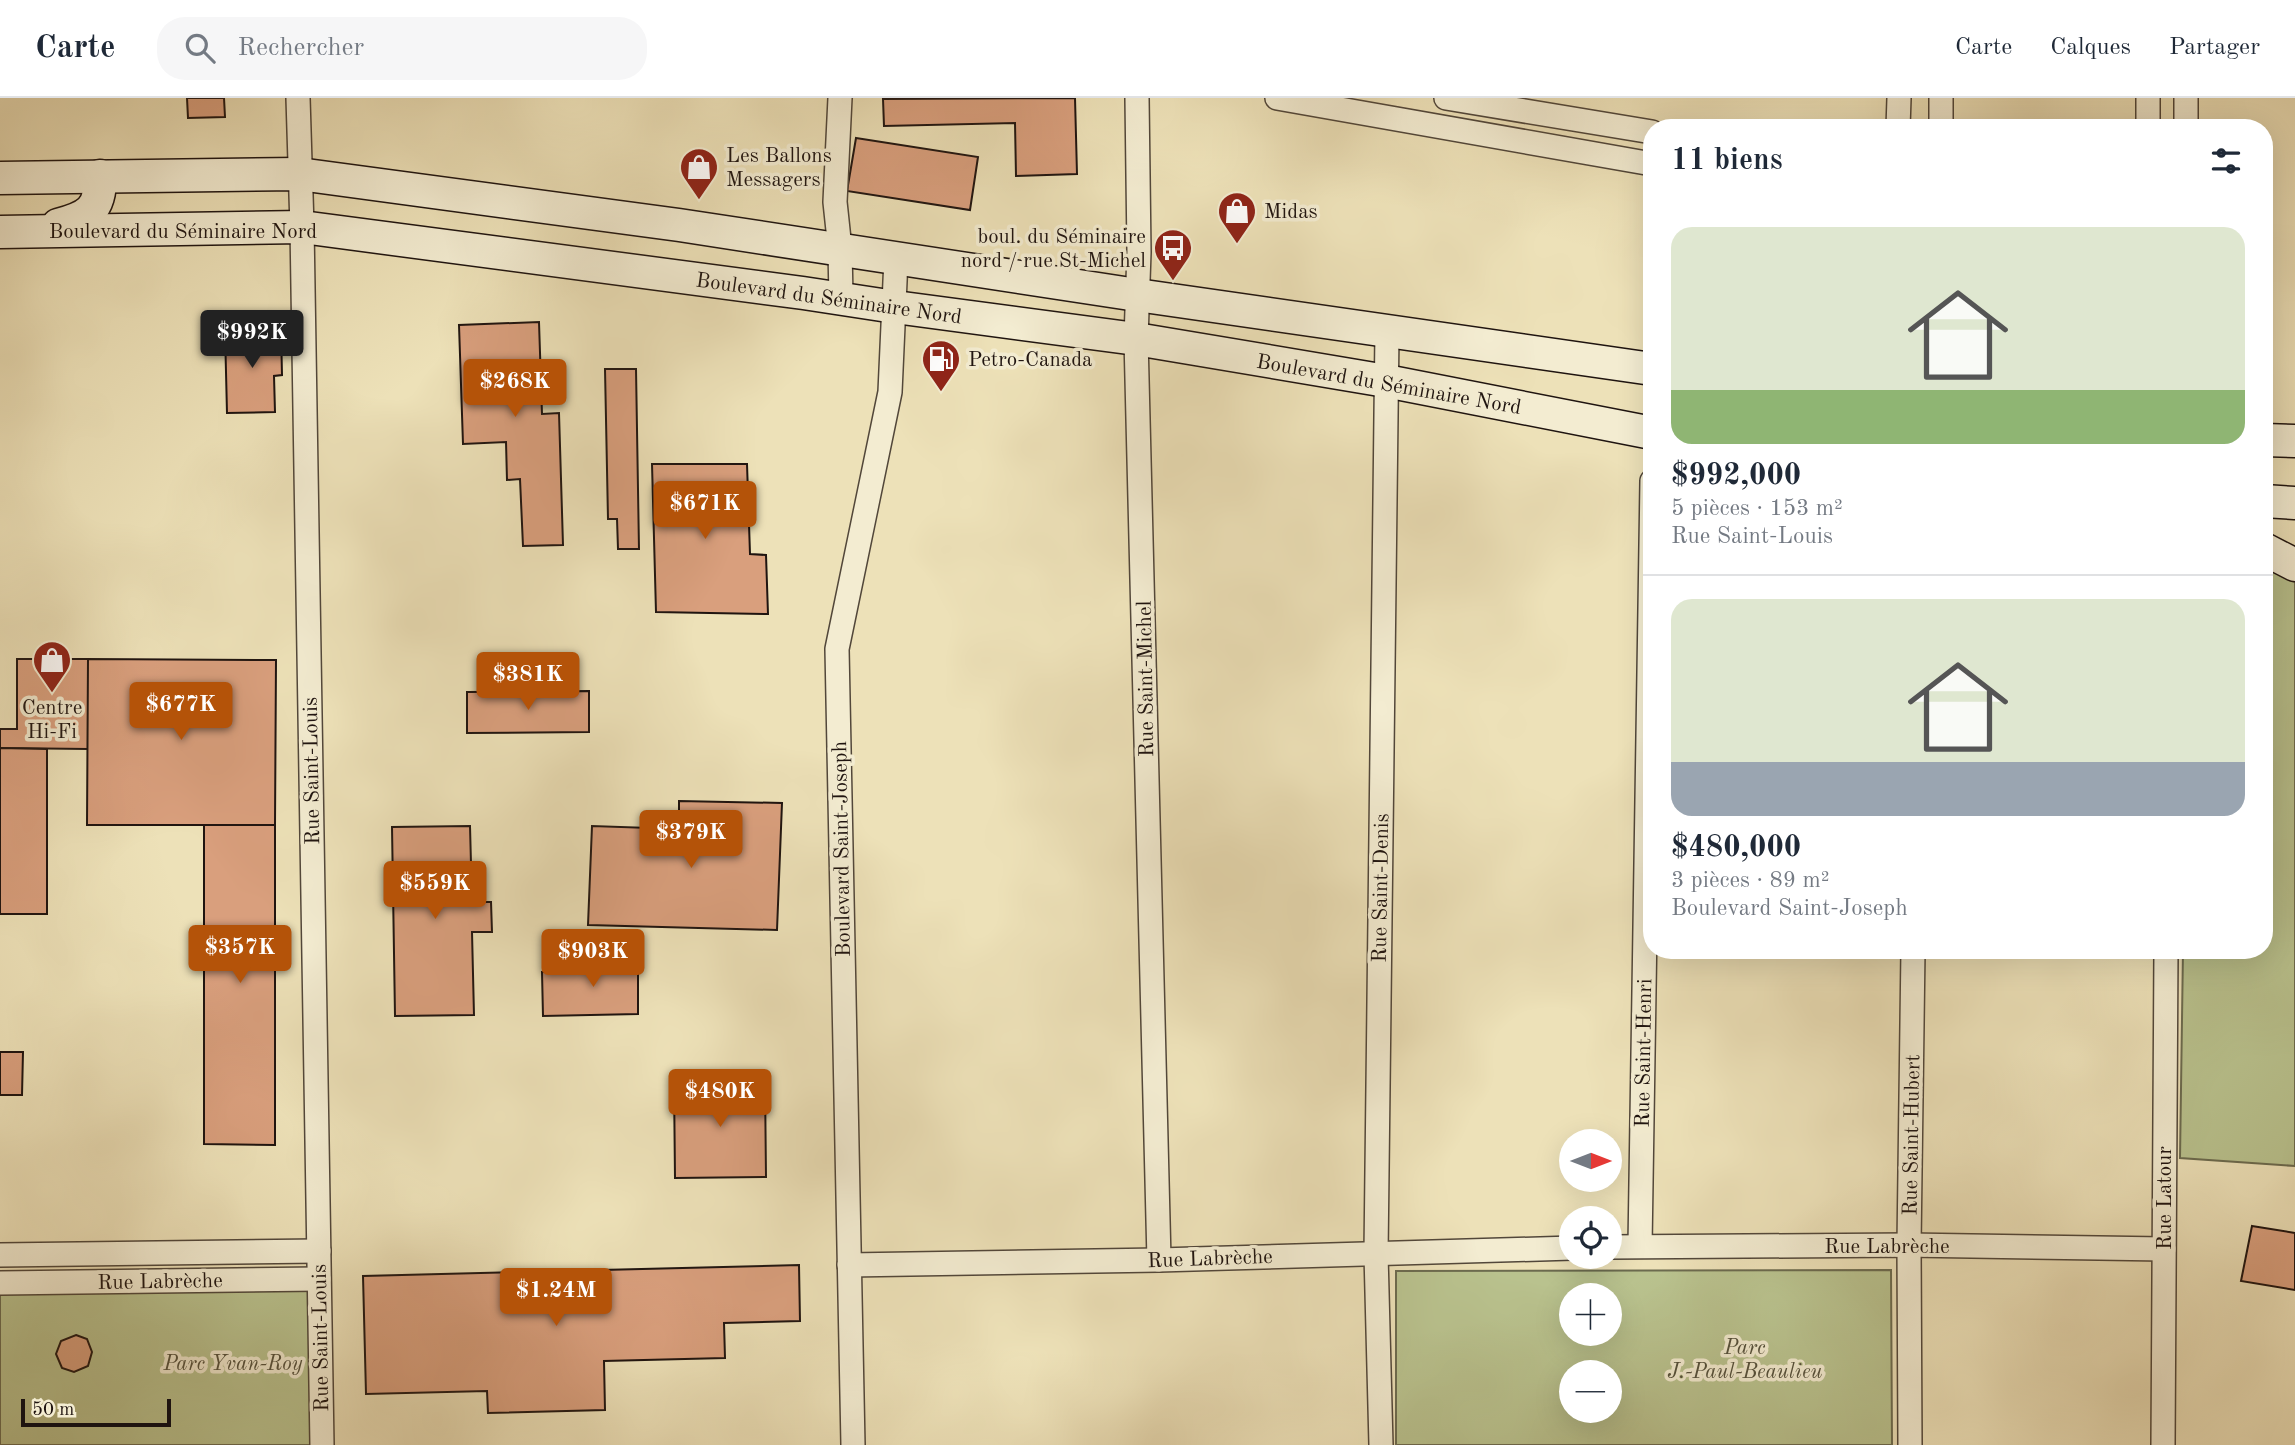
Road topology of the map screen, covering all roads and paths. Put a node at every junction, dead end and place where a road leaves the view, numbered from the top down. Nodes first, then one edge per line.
1 (298, 98) edge
2 (840, 98) edge
3 (1137, 98) edge
4 (1277, 98) edge
5 (1446, 98) edge
6 (1899, 98) edge
7 (1941, 98) edge
8 (2148, 98) edge
9 (2186, 98) edge
10 (1515, 109) junction
11 (1898, 119) edge
12 (1941, 119) edge
13 (2148, 119) edge
14 (2186, 119) edge
15 (1643, 130) edge
16 (1509, 141) junction
17 (1643, 163) edge
18 (299, 174) junction
19 (100, 176) junction
20 (0, 178) edge
21 (302, 227) junction
22 (33, 231) junction
23 (0, 232) edge
24 (840, 249) junction
25 (896, 259) junction
26 (1137, 295) junction
27 (841, 298) junction
28 (895, 307) junction
29 (1387, 332) junction
30 (1136, 339) junction
31 (1643, 368) edge
32 (1386, 381) junction
33 (1643, 431) edge
34 (2273, 440) edge
35 (2295, 441) edge
36 (2273, 502) edge
37 (2295, 503) edge
38 (2273, 554) edge
39 (2295, 565) edge
40 (1645, 959) edge
41 (1913, 959) edge
42 (2166, 959) edge
43 (1909, 1245) junction
44 (1622, 1247) edge
45 (1640, 1247) junction
46 (1559, 1248) edge
47 (2164, 1249) junction
48 (319, 1251) junction
49 (1376, 1254) junction
50 (0, 1255) edge
51 (1159, 1260) junction
52 (849, 1265) junction
53 (319, 1279) junction
54 (0, 1283) edge
55 (322, 1445) edge
56 (853, 1445) edge
57 (1381, 1445) edge
58 (1909, 1445) edge
59 (2163, 1445) edge

1 - 18 street, Rue Saint-Louis
2 - 24 street
3 - 26 street, Rue Saint-Michel
4 - 16 street
5 - 10 street
6 - 11 street
7 - 12 street
8 - 13 street
9 - 14 street
10 - 15 street
10 - 16 street
16 - 17 street
18 - 19 main road
18 - 21 street, Rue Saint-Louis
18 - 24 main road
19 - 20 main road
19 - 22 main road
21 - 22 main road, Boulevard du Séminaire Nord
21 - 27 main road, Boulevard du Séminaire Nord
21 - 48 street, Rue Saint-Louis
22 - 23 main road, Boulevard du Séminaire Nord
24 - 25 main road
24 - 27 street
25 - 26 main road
25 - 28 street, Boulevard Saint-Joseph
26 - 29 main road
26 - 30 street, Rue Saint-Michel
27 - 28 main road, Boulevard du Séminaire Nord
28 - 30 main road, Boulevard du Séminaire Nord
28 - 52 street, Boulevard Saint-Joseph
29 - 31 main road
29 - 32 street, Rue Saint-Denis
30 - 32 main road, Boulevard du Séminaire Nord
30 - 51 street, Rue Saint-Michel
32 - 33 main road, Boulevard du Séminaire Nord
32 - 49 street, Rue Saint-Denis
34 - 35 main road
36 - 37 main road
38 - 39 main road
40 - 45 street, Rue Saint-Henri
41 - 43 street, Rue Saint-Hubert
42 - 47 street, Rue Latour
43 - 45 street, Rue Labrèche
43 - 47 street, Rue Labrèche
43 - 58 street, Rue Saint-Hubert
44 - 45 street, Rue Labrèche
46 - 49 street, Rue Labrèche
47 - 59 street, Rue Latour
48 - 50 street, Rue Labrèche
48 - 53 street, Rue Saint-Louis
49 - 51 street, Rue Labrèche
49 - 57 street, Rue Saint-Denis
51 - 52 street, Rue Labrèche
52 - 56 street, Boulevard Saint-Joseph
53 - 54 street, Rue Labrèche
53 - 55 street, Rue Saint-Louis

